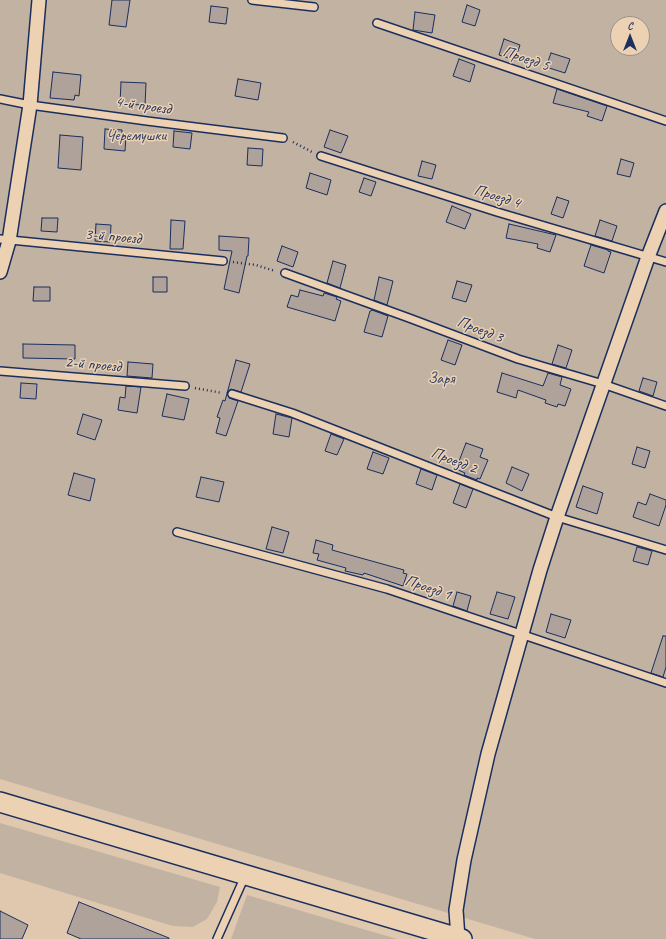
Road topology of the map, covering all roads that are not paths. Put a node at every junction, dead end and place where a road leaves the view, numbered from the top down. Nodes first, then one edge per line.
1 (39, 0) edge
2 (252, 0) edge
3 (314, 7) dead end
4 (377, 23) dead end
5 (0, 99) edge
6 (30, 104) junction
7 (666, 121) edge
8 (283, 138) road end
9 (321, 156) road end
10 (666, 211) edge
11 (5, 240) edge
12 (648, 257) junction
13 (223, 261) road end
14 (666, 262) edge
15 (0, 272) edge
16 (285, 273) road end
17 (0, 371) edge
18 (603, 384) junction
19 (185, 386) road end
20 (232, 394) road end
21 (666, 406) edge
22 (557, 517) junction
23 (177, 532) dead end
24 (666, 550) edge
25 (522, 635) junction
26 (666, 683) edge
27 (0, 802) edge
28 (246, 874) junction
29 (217, 939) edge
30 (459, 939) edge

1 - 6 street
2 - 3 lane
4 - 7 lane, Проезд 5
5 - 6 lane, 4-й проезд
6 - 8 lane, 4-й проезд
6 - 11 street
9 - 12 lane, Проезд 4
10 - 12 street
11 - 13 lane, 3-й проезд
11 - 15 street
12 - 14 lane, Проезд 4
12 - 18 street
16 - 18 lane, Проезд 3
17 - 19 lane, 2-й проезд
18 - 21 lane, Проезд 3
18 - 22 street
20 - 22 lane, Проезд 2
22 - 24 lane, Проезд 2
22 - 25 street
23 - 25 lane, Проезд 1
25 - 26 lane, Проезд 1
25 - 30 street
27 - 28 main road
28 - 29 lane
28 - 30 main road

